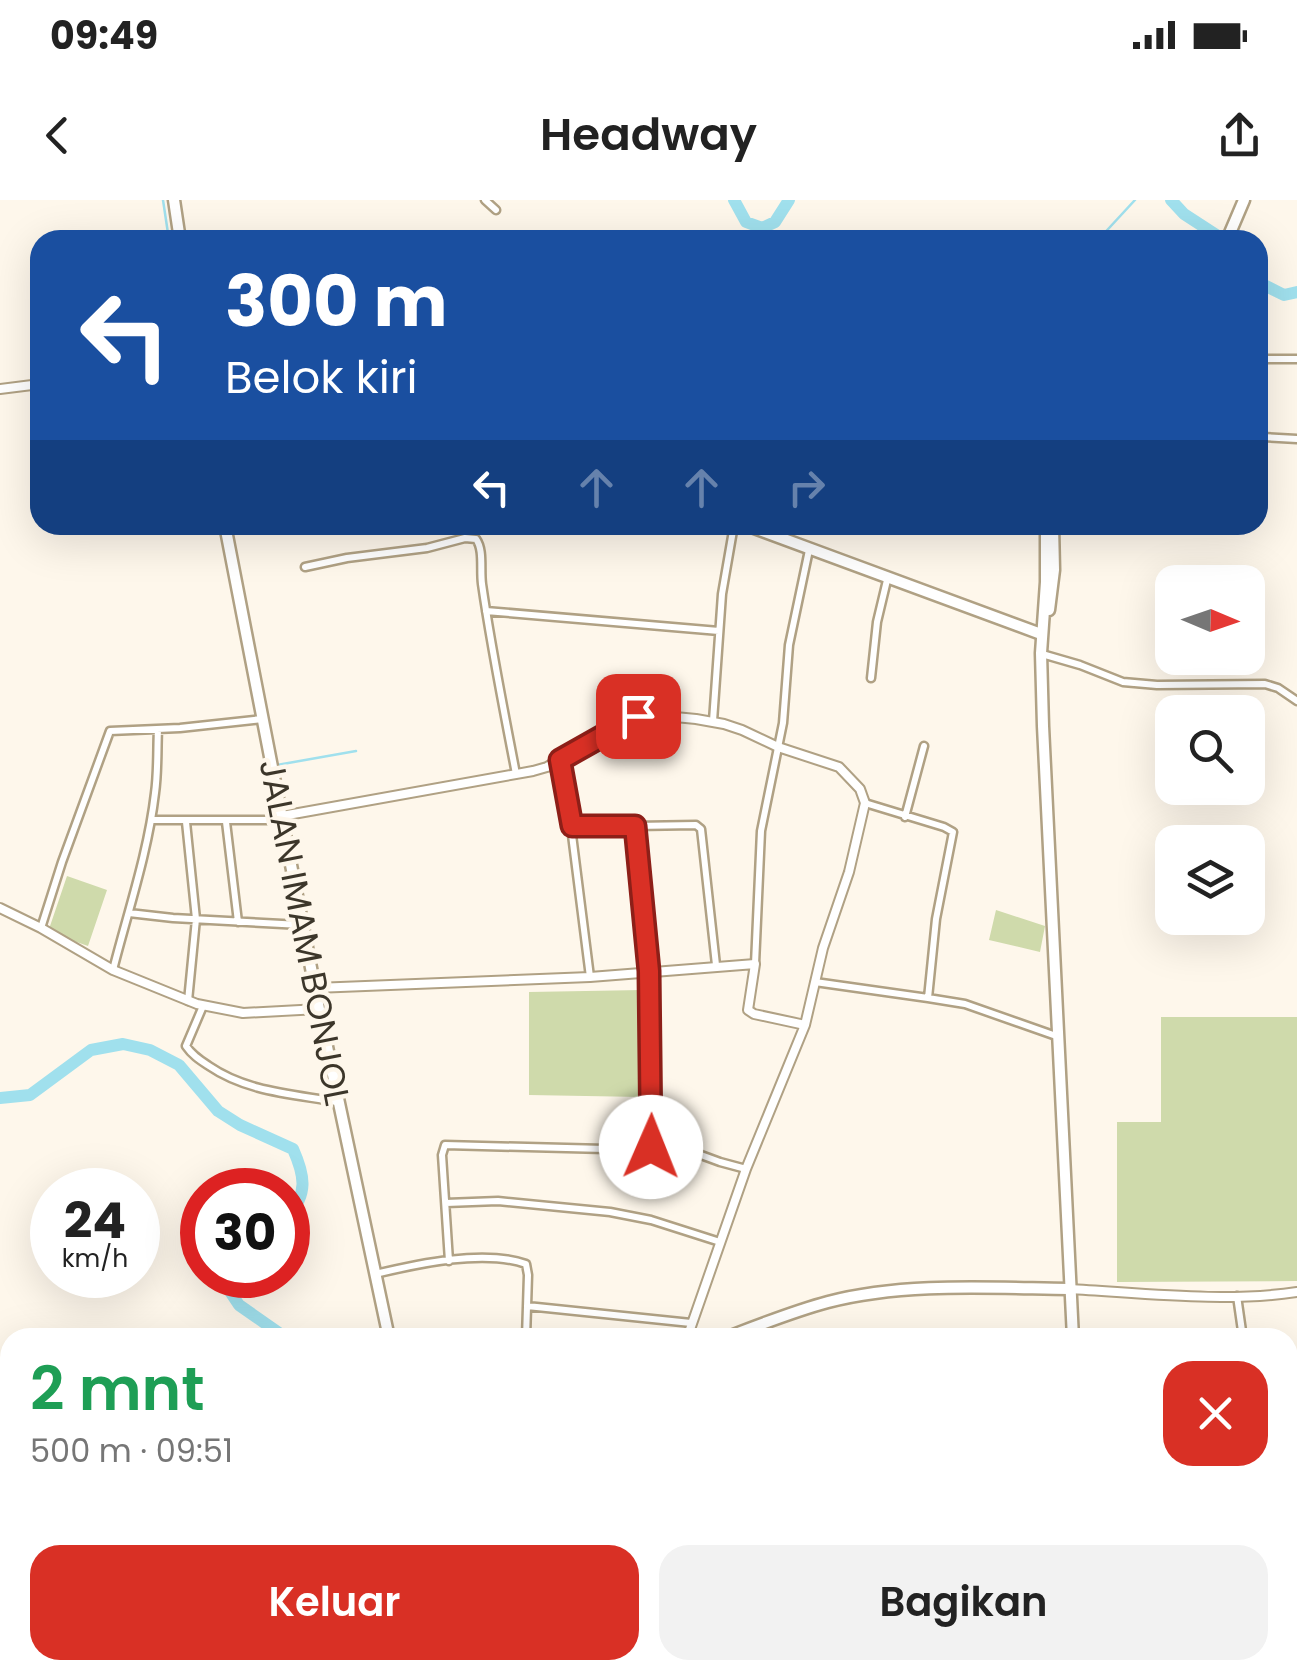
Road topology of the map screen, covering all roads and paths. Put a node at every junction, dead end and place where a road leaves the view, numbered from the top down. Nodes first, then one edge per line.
1 (174, 200) edge
2 (485, 200) edge
3 (1244, 200) edge
4 (496, 210) dead end
5 (178, 230) edge
6 (1230, 230) edge
7 (1268, 358) edge
8 (1297, 359) edge
9 (30, 385) edge
10 (0, 388) edge
11 (1268, 437) edge
12 (1297, 439) edge
13 (227, 535) edge
14 (732, 535) edge
15 (774, 535) edge
16 (1051, 535) edge
17 (810, 548) junction
18 (305, 567) dead end
19 (888, 576) junction
20 (486, 610) junction
21 (1042, 629) junction
22 (719, 630) junction
23 (1040, 653) junction
24 (871, 678) dead end
25 (1297, 701) edge
26 (263, 719) junction
27 (713, 721) junction
28 (158, 729) junction
29 (924, 746) dead end
30 (778, 747) junction
31 (560, 760) junction
32 (516, 774) junction
33 (865, 803) junction
34 (906, 817) junction
35 (282, 818) junction
36 (151, 820) junction
37 (186, 822) junction
38 (226, 822) junction
39 (572, 826) junction
40 (635, 826) junction
41 (0, 908) edge
42 (129, 913) junction
43 (196, 919) junction
44 (238, 922) junction
45 (303, 925) junction
46 (41, 928) junction
47 (755, 964) junction
48 (716, 965) junction
49 (113, 970) junction
50 (649, 971) junction
51 (590, 977) junction
52 (815, 982) junction
53 (315, 988) junction
54 (928, 998) junction
55 (188, 1001) junction
56 (203, 1006) junction
57 (318, 1009) junction
58 (805, 1025) junction
59 (1059, 1036) junction
60 (338, 1102) junction
61 (652, 1137) junction
62 (746, 1169) junction
63 (446, 1204) junction
64 (720, 1242) junction
65 (449, 1261) junction
66 (375, 1274) junction
67 (1069, 1290) junction
68 (1297, 1292) edge
69 (1237, 1296) junction
70 (527, 1306) junction
71 (690, 1324) junction
72 (387, 1328) edge
73 (526, 1328) edge
74 (689, 1328) edge
75 (754, 1328) edge
76 (1072, 1328) edge
77 (1242, 1328) edge

1 - 5 main road
2 - 4 street
3 - 6 main road
7 - 8 street
9 - 10 street
11 - 12 street
13 - 26 main road, JALAN IMAM BONJOL
14 - 22 street
15 - 17 main road
16 - 21 main road
17 - 19 main road
17 - 30 street
18 - 20 street
19 - 21 main road
19 - 24 street
20 - 22 street
20 - 32 street
21 - 23 main road
22 - 27 street
23 - 25 street
23 - 59 main road
26 - 28 street
26 - 35 main road, JALAN IMAM BONJOL
27 - 30 street
27 - 31 street
28 - 36 street
28 - 46 street
29 - 34 street
30 - 33 street
30 - 47 street
31 - 32 street
31 - 39 street
32 - 35 street
33 - 34 street
33 - 52 street
34 - 54 street
35 - 38 street
35 - 45 main road, JALAN IMAM BONJOL
36 - 37 street
36 - 42 street
37 - 38 street
37 - 43 street
38 - 44 street
39 - 40 street
39 - 51 street
40 - 48 street
40 - 50 street
41 - 46 street
42 - 43 street
42 - 49 street
43 - 44 street
43 - 55 street
44 - 45 street
45 - 53 main road, JALAN IMAM BONJOL
46 - 49 street
47 - 48 street
47 - 58 street
48 - 50 street
49 - 55 street
50 - 51 street
50 - 61 street
51 - 53 street
52 - 54 street
52 - 58 street
53 - 57 main road, JALAN IMAM BONJOL
54 - 59 street
55 - 56 street
56 - 57 street
56 - 60 street
57 - 60 main road, JALAN IMAM BONJOL
58 - 62 street
59 - 67 main road
60 - 66 main road, JALAN IMAM BONJOL
61 - 62 street
61 - 63 street
62 - 64 street
63 - 64 street
63 - 65 street
64 - 71 street
65 - 66 street
65 - 70 street
66 - 72 main road, JALAN IMAM BONJOL
67 - 69 street
67 - 75 main road
67 - 76 main road
68 - 69 street
69 - 77 street
70 - 71 street
70 - 73 street
71 - 74 street

